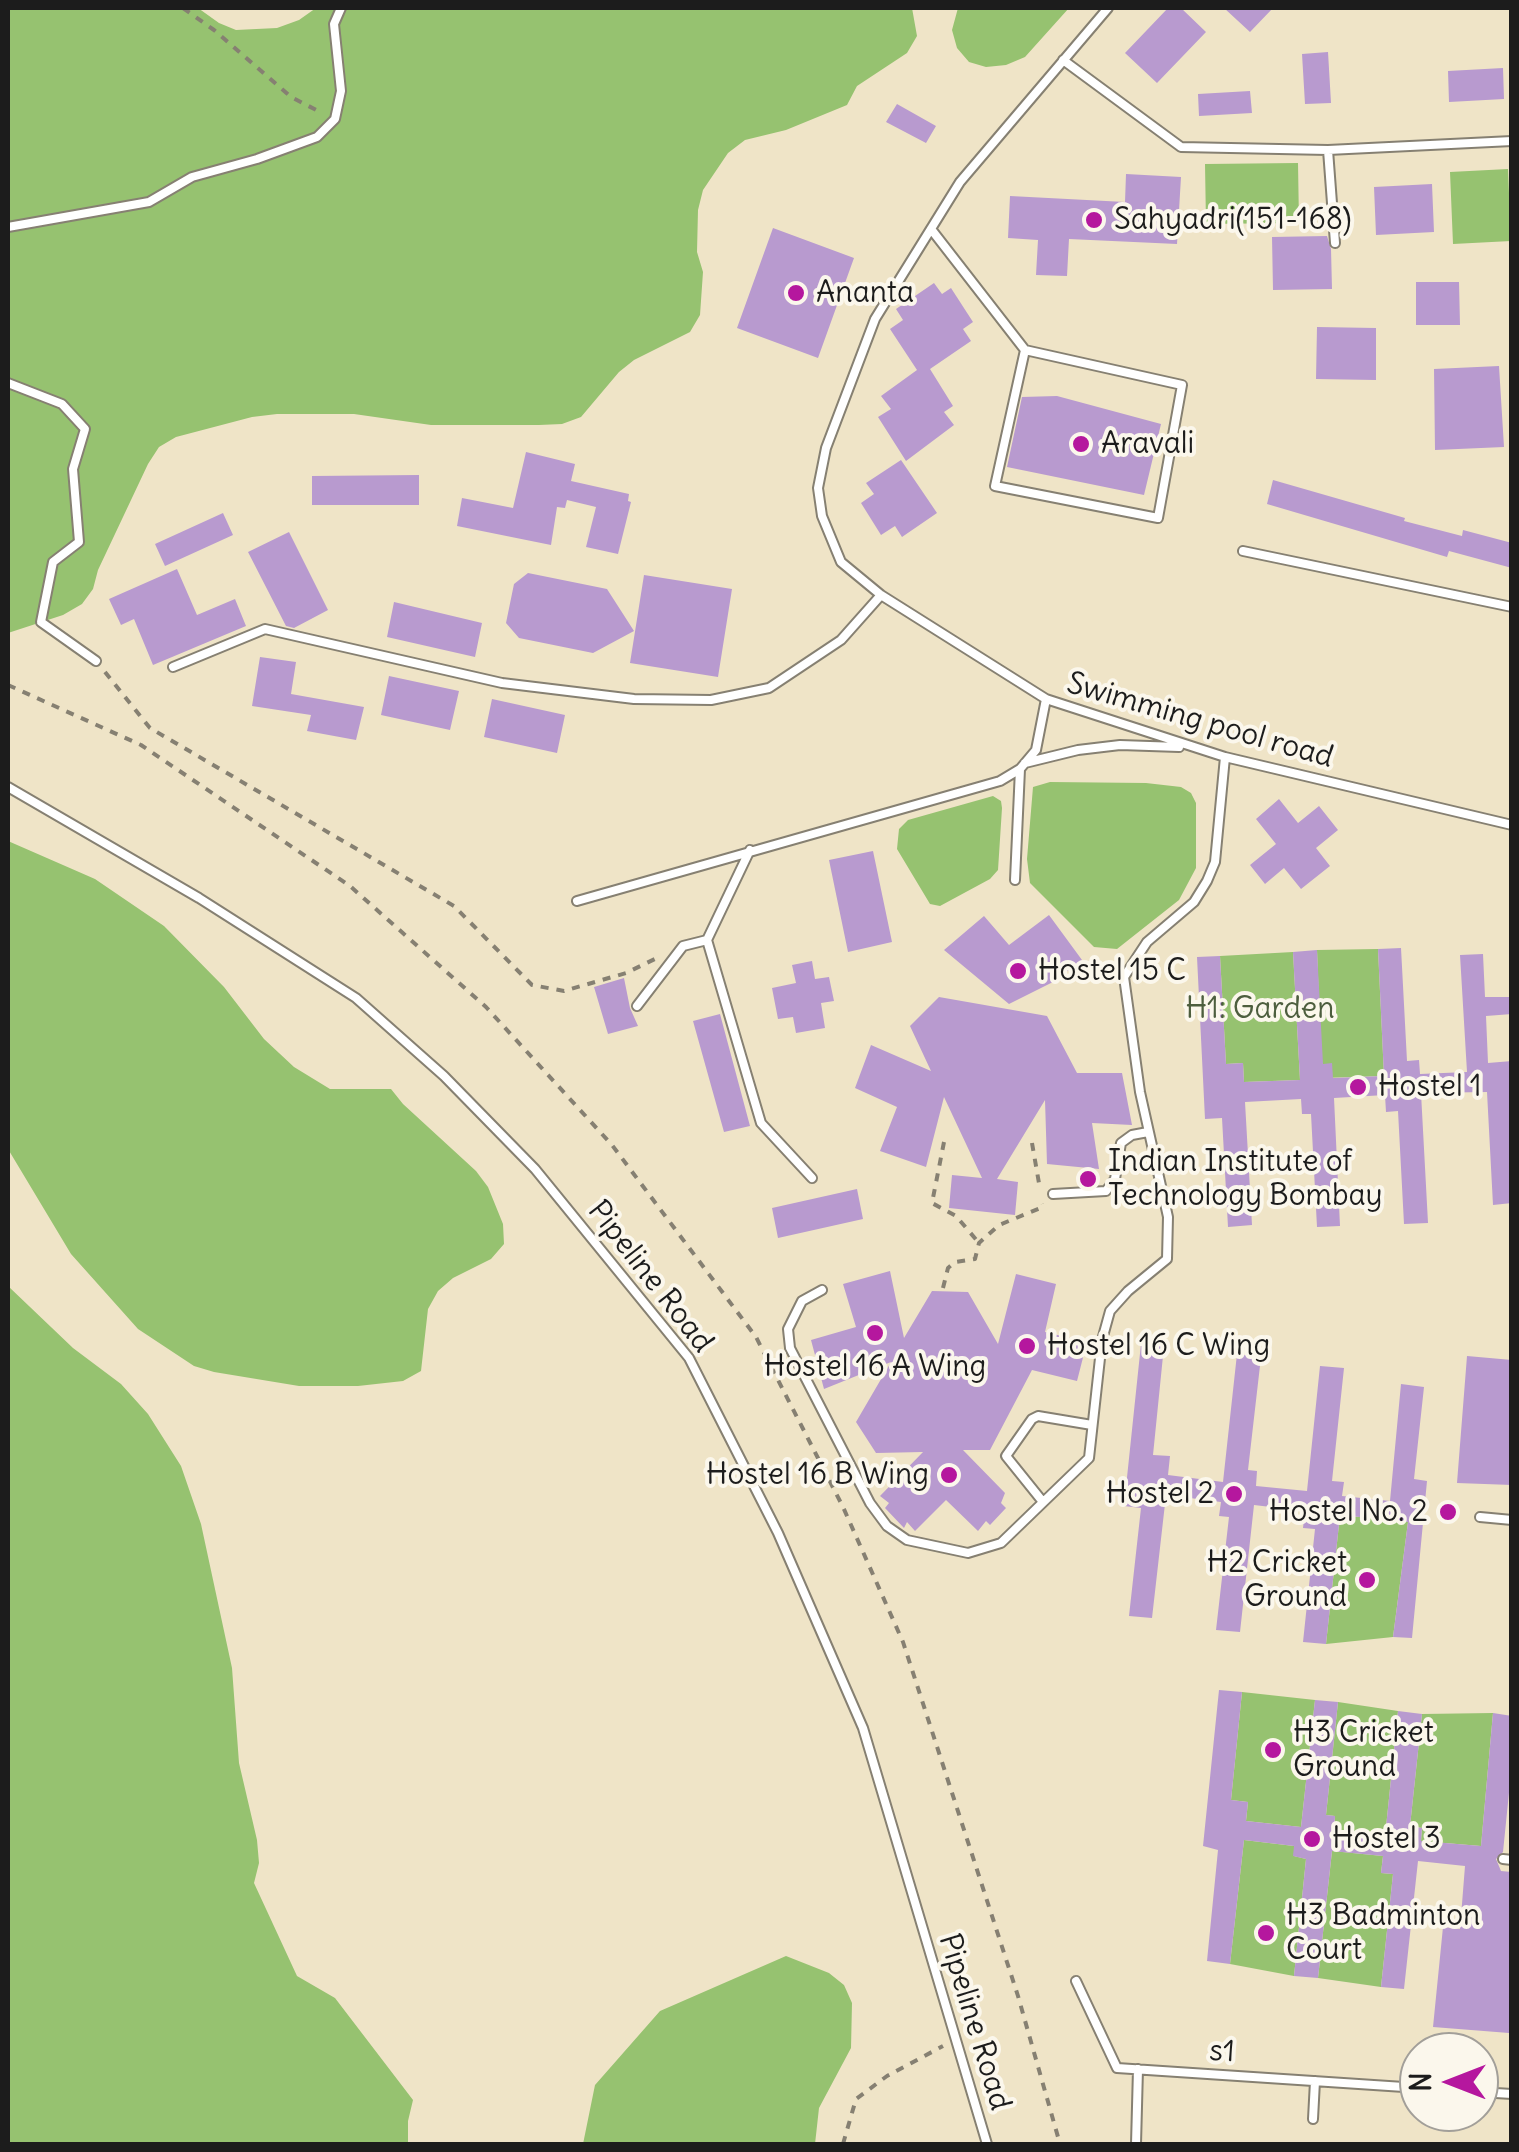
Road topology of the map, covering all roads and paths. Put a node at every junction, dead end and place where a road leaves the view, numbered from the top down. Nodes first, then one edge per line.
1 (183, 8) edge
2 (341, 8) edge
3 (1108, 8) edge
4 (1063, 60) junction
5 (336, 120) junction
6 (1512, 140) edge
7 (1328, 150) junction
8 (8, 227) edge
9 (930, 228) junction
10 (1334, 242) dead end
11 (1025, 350) junction
12 (8, 383) edge
13 (1243, 551) dead end
14 (881, 594) junction
15 (1512, 607) edge
16 (96, 661) joint
17 (173, 667) dead end
18 (1046, 699) junction
19 (1191, 747) junction
20 (1225, 758) junction
21 (1022, 766) junction
22 (8, 786) edge
23 (1512, 825) edge
24 (750, 850) junction
25 (1015, 880) dead end
26 (577, 901) dead end
27 (708, 940) junction
28 (683, 946) junction
29 (1092, 966) dead end
30 (1124, 977) junction
31 (638, 1006) dead end
32 (1148, 1132) junction
33 (944, 1142) dead end
34 (1032, 1143) dead end
35 (812, 1178) dead end
36 (1052, 1194) dead end
37 (979, 1242) junction
38 (943, 1288) dead end
39 (822, 1290) dead end
40 (1092, 1425) junction
41 (1043, 1502) junction
42 (1480, 1517) dead end
43 (1512, 1520) edge
44 (1076, 1981) dead end
45 (957, 2039) junction
46 (1138, 2069) junction
47 (1315, 2082) junction
48 (1399, 2087) edge
49 (1313, 2119) dead end
50 (842, 2144) edge
51 (987, 2144) edge
52 (1136, 2144) edge

1 - 5 path
2 - 5 lane
3 - 4 lane, Swimming pool road
4 - 7 lane
4 - 9 lane, Swimming pool road
5 - 8 lane
6 - 7 lane
7 - 10 lane
9 - 11 lane
9 - 14 lane, Swimming pool road
11 - 11 lane
12 - 16 lane
13 - 15 lane
14 - 17 lane
14 - 18 lane, Swimming pool road
16 - 28 path
18 - 19 lane, Swimming pool road
18 - 21 lane
19 - 20 lane, Swimming pool road
19 - 21 lane
20 - 23 lane, Swimming pool road
20 - 30 lane
21 - 24 lane
21 - 25 lane
22 - 45 lane, Pipeline Road
24 - 26 lane
24 - 27 lane
27 - 28 lane
27 - 35 lane
28 - 31 lane
29 - 30 path
30 - 32 lane
32 - 36 lane
32 - 40 lane
33 - 37 path
34 - 37 path
37 - 38 path
39 - 41 lane
40 - 41 lane
40 - 41 lane
42 - 43 lane
44 - 46 lane
45 - 50 path
45 - 51 lane, Pipeline Road
46 - 47 lane, s1
46 - 52 lane
47 - 48 lane, s1
47 - 49 lane

